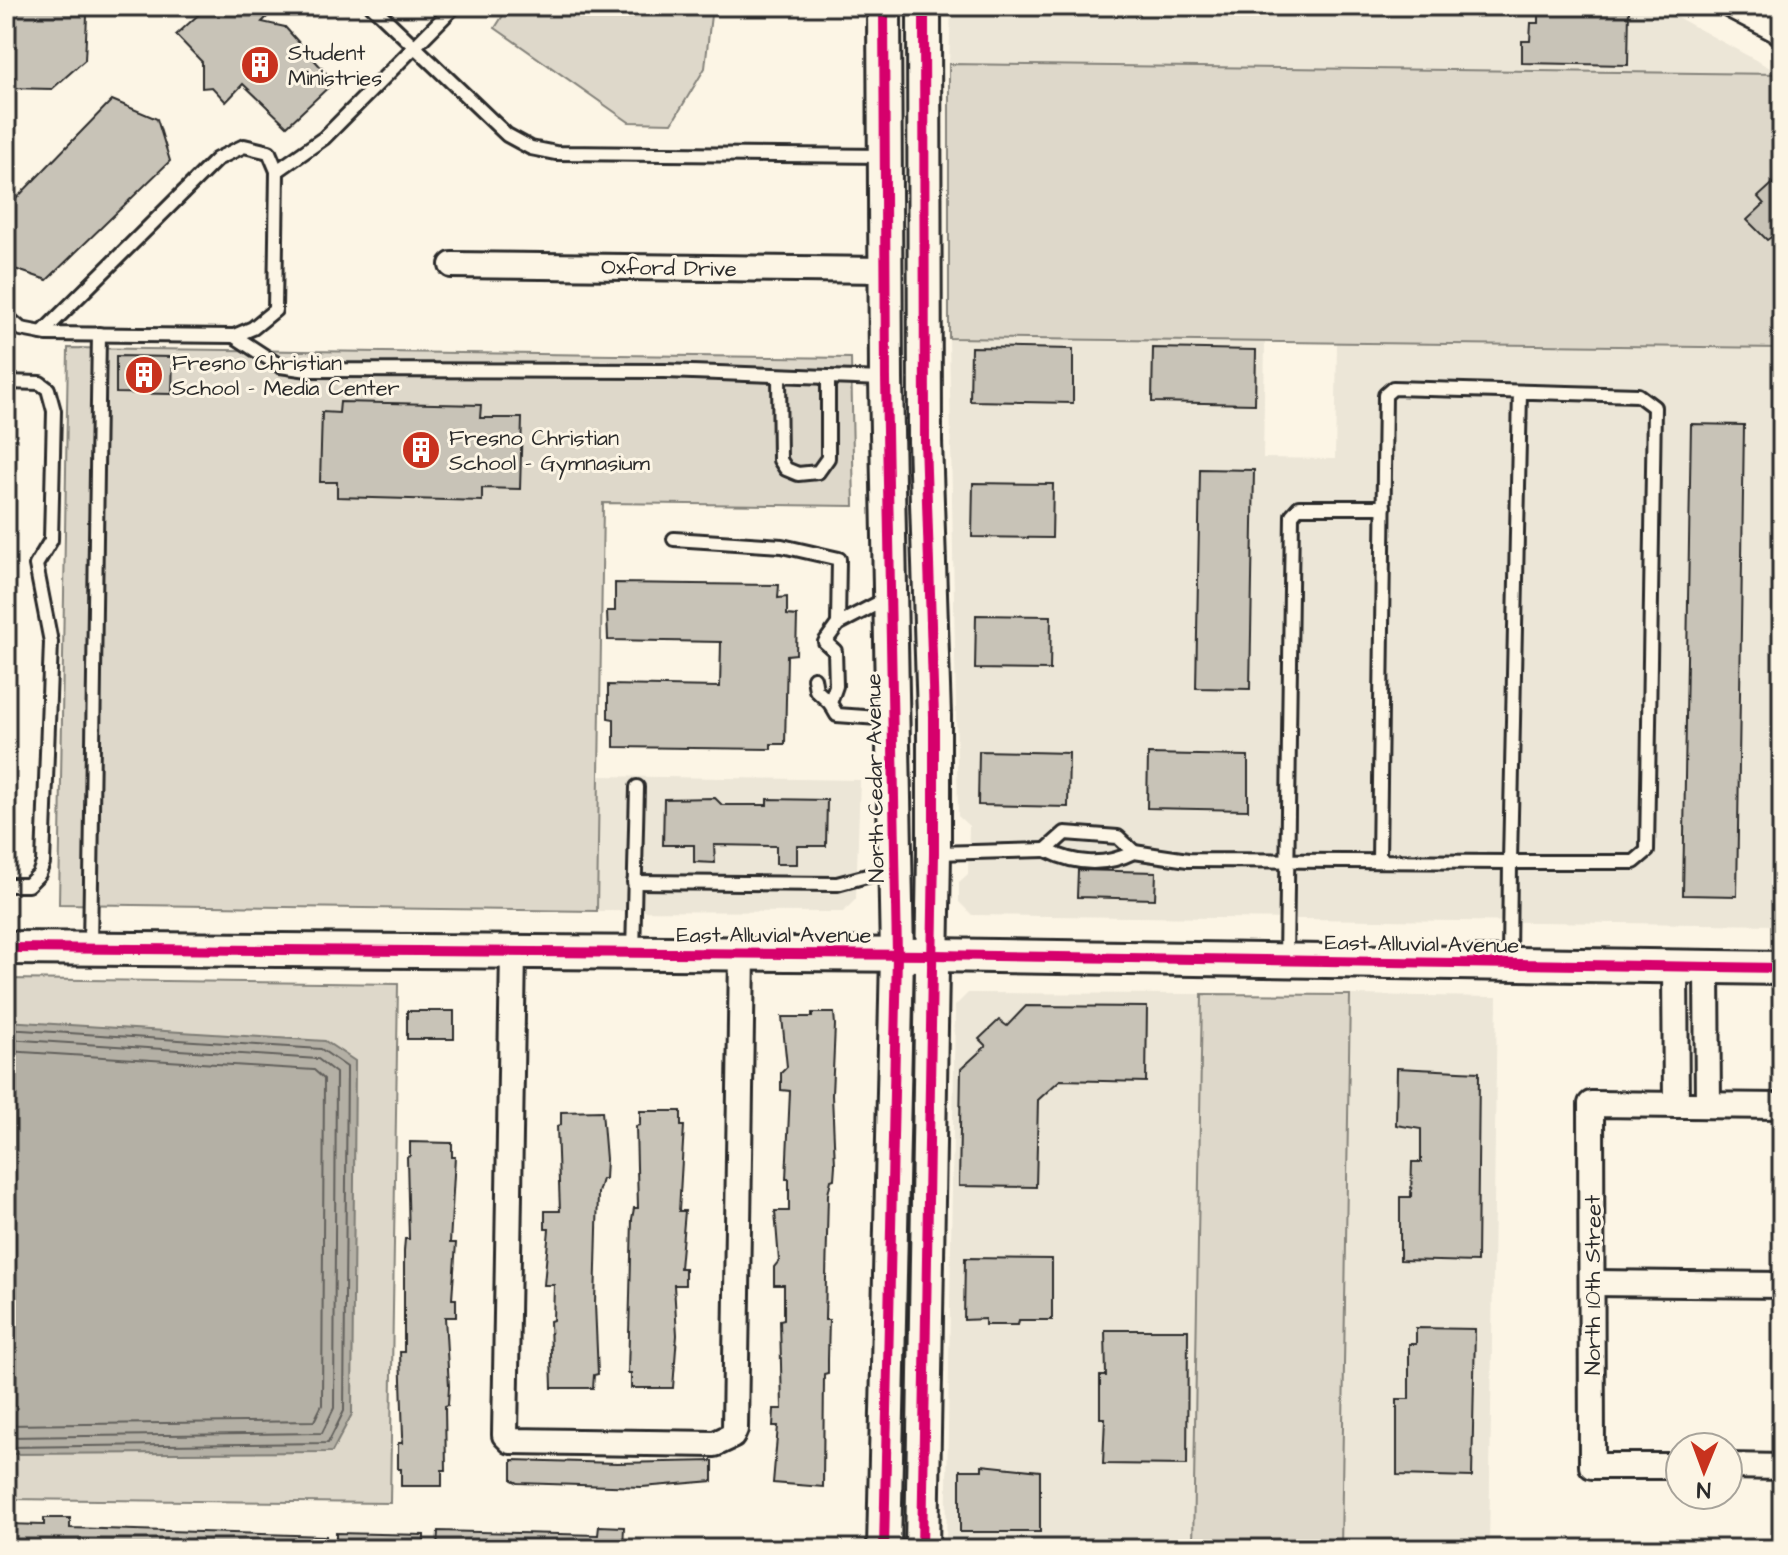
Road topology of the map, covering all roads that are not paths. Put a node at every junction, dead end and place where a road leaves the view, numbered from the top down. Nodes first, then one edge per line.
1 (372, 6) edge
2 (455, 6) edge
3 (884, 6) edge
4 (924, 6) edge
5 (1732, 6) edge
6 (1782, 32) edge
7 (416, 49) junction
8 (885, 156) junction
9 (277, 171) junction
10 (452, 265) dead end
11 (886, 270) junction
12 (6, 316) edge
13 (42, 333) junction
14 (99, 334) junction
15 (234, 336) junction
16 (779, 377) junction
17 (886, 379) junction
18 (828, 380) junction
19 (6, 382) edge
20 (1520, 392) junction
21 (925, 441) junction
22 (1384, 507) junction
23 (674, 539) dead end
24 (891, 597) junction
25 (838, 624) junction
26 (825, 642) junction
27 (815, 655) dead end
28 (814, 678) dead end
29 (830, 703) junction
30 (893, 719) junction
31 (637, 787) dead end
32 (1046, 850) junction
33 (1134, 852) junction
34 (934, 853) junction
35 (1287, 860) junction
36 (1379, 861) junction
37 (1510, 862) junction
38 (896, 869) junction
39 (634, 882) junction
40 (6, 885) edge
41 (6, 948) edge
42 (90, 948) junction
43 (513, 952) junction
44 (633, 953) junction
45 (742, 954) junction
46 (897, 955) junction
47 (933, 955) junction
48 (1286, 960) junction
49 (1509, 964) junction
50 (1675, 967) junction
51 (1707, 967) junction
52 (1782, 968) edge
53 (1676, 1105) junction
54 (1708, 1105) junction
55 (1782, 1106) edge
56 (1593, 1283) junction
57 (1782, 1285) edge
58 (886, 1410) junction
59 (1664, 1466) edge
60 (1744, 1466) edge
61 (1782, 1467) edge
62 (884, 1549) edge
63 (901, 1549) edge
64 (922, 1549) edge

1 - 7 lane
2 - 7 lane
3 - 8 main road, North Cedar Avenue
4 - 21 main road
5 - 6 street
7 - 8 lane
7 - 9 lane
8 - 11 main road, North Cedar Avenue
9 - 13 lane
9 - 15 lane
10 - 11 street, Oxford Drive
11 - 17 main road, North Cedar Avenue
11 - 21 main road
12 - 13 lane
13 - 14 lane
14 - 15 lane
14 - 42 lane
15 - 16 lane
16 - 18 lane
16 - 18 lane
17 - 18 lane
17 - 24 main road, North Cedar Avenue
19 - 40 lane
20 - 22 lane
20 - 37 lane
20 - 37 lane
21 - 34 main road
22 - 35 lane
22 - 36 lane
23 - 25 lane
24 - 25 lane
24 - 30 main road, North Cedar Avenue
25 - 26 lane
26 - 27 lane
26 - 29 lane
28 - 29 lane
29 - 30 lane
30 - 38 main road, North Cedar Avenue
31 - 39 lane
32 - 33 lane
32 - 33 lane
32 - 34 lane
33 - 35 lane
34 - 47 main road
35 - 36 lane
35 - 48 lane
36 - 37 lane
37 - 49 lane
38 - 39 lane
38 - 46 main road, North Cedar Avenue
39 - 44 lane
41 - 42 main road, East Alluvial Avenue
42 - 43 main road, East Alluvial Avenue
43 - 44 main road, East Alluvial Avenue
43 - 45 street
44 - 45 main road, East Alluvial Avenue
45 - 46 main road, East Alluvial Avenue
46 - 47 main road, East Alluvial Avenue
46 - 58 main road, North Cedar Avenue
47 - 48 main road, East Alluvial Avenue
47 - 64 main road
48 - 49 main road, East Alluvial Avenue
49 - 50 main road, East Alluvial Avenue
50 - 51 main road, East Alluvial Avenue
50 - 53 street
51 - 52 main road, East Alluvial Avenue
51 - 54 street
53 - 54 street
53 - 56 street, North 10th Street
54 - 55 street
56 - 57 street
56 - 59 street, North 10th Street
58 - 62 main road, North Cedar Avenue
58 - 63 main road
60 - 61 street

